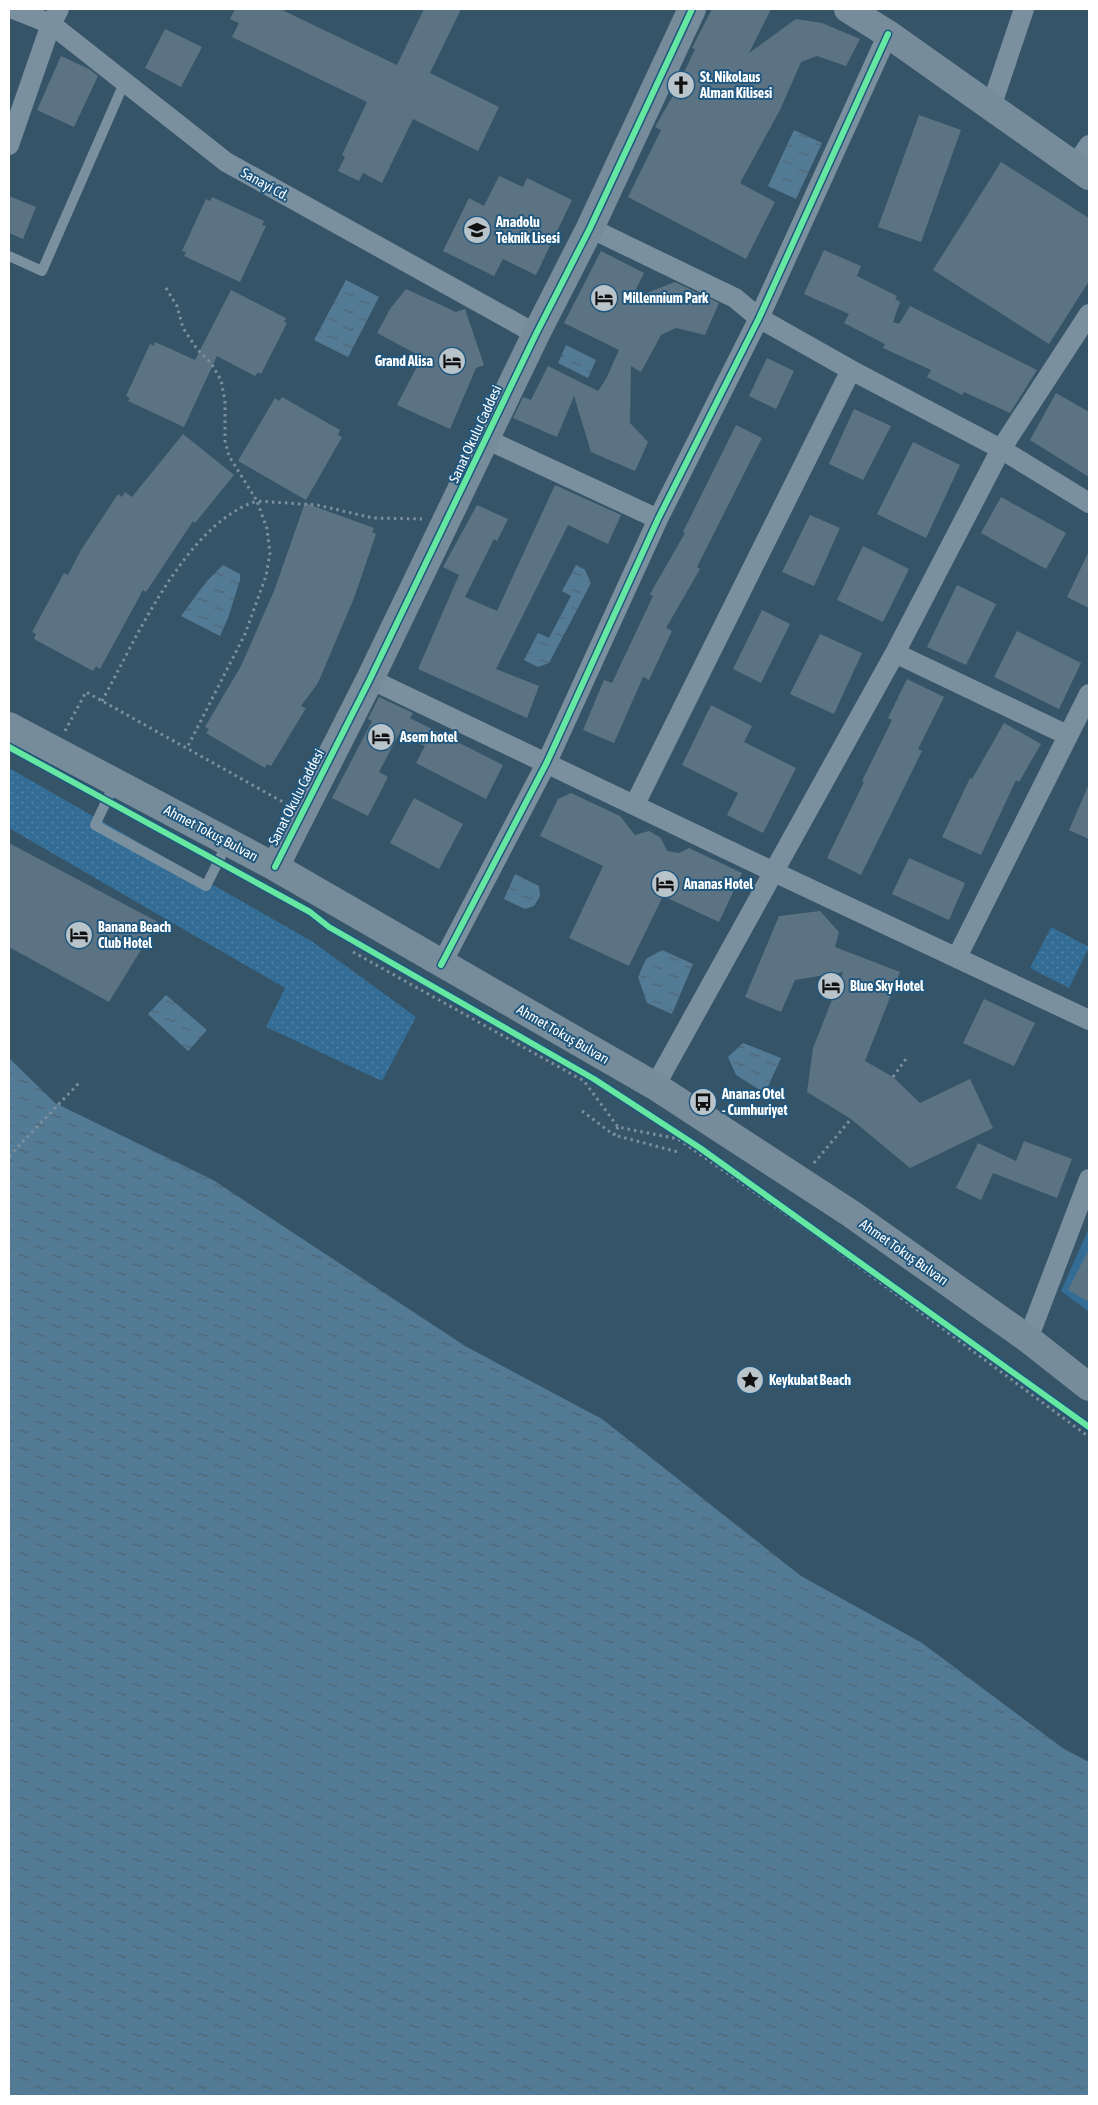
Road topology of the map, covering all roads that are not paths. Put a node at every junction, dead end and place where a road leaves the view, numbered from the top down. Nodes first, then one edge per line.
1 (13, 9) edge
2 (692, 9) edge
3 (1024, 9) edge
4 (859, 12) edge
5 (55, 17) edge
6 (888, 34) junction
7 (125, 81) junction
8 (991, 107) junction
9 (9, 145) edge
10 (1084, 162) edge
11 (590, 228) junction
12 (9, 256) edge
13 (1089, 314) edge
14 (760, 318) junction
15 (536, 334) junction
16 (851, 370) junction
17 (486, 439) junction
18 (1001, 449) junction
19 (1089, 504) edge
20 (658, 518) junction
21 (895, 653) junction
22 (370, 679) junction
23 (1089, 694) edge
24 (9, 726) edge
25 (1067, 735) junction
26 (547, 762) junction
27 (116, 782) junction
28 (635, 804) junction
29 (228, 842) junction
30 (275, 867) junction
31 (774, 872) junction
32 (956, 957) junction
33 (441, 965) junction
34 (1089, 1020) edge
35 (655, 1086) junction
36 (1089, 1179) edge
37 (1028, 1340) junction
38 (1089, 1387) edge

1 - 5 street, Sanayi Cd.
2 - 11 main road, Sanat Okulu Caddesi
3 - 8 street
4 - 6 main road
5 - 7 street, Sanayi Cd.
5 - 9 street
6 - 8 main road
6 - 14 street
7 - 12 lane
7 - 15 street, Sanayi Cd.
8 - 10 main road
11 - 14 street
11 - 15 main road, Sanat Okulu Caddesi
13 - 18 street
14 - 16 street
14 - 20 street
15 - 17 main road, Sanat Okulu Caddesi
16 - 18 street
16 - 28 street
17 - 20 street
17 - 22 main road, Sanat Okulu Caddesi
18 - 19 street
18 - 21 street
20 - 26 street
21 - 25 street
21 - 31 street
22 - 26 street
22 - 30 main road, Sanat Okulu Caddesi
23 - 25 street
24 - 27 main road, Ahmet Tokuş Bulvarı
25 - 32 street
26 - 28 street
26 - 33 street
27 - 29 main road, Ahmet Tokuş Bulvarı
27 - 29 lane
28 - 31 street
29 - 30 main road, Ahmet Tokuş Bulvarı
30 - 33 main road, Ahmet Tokuş Bulvarı
31 - 32 street
31 - 35 street
32 - 34 street
33 - 35 main road, Ahmet Tokuş Bulvarı
35 - 37 main road, Ahmet Tokuş Bulvarı
36 - 37 street
37 - 38 main road, Ahmet Tokuş Bulvarı

